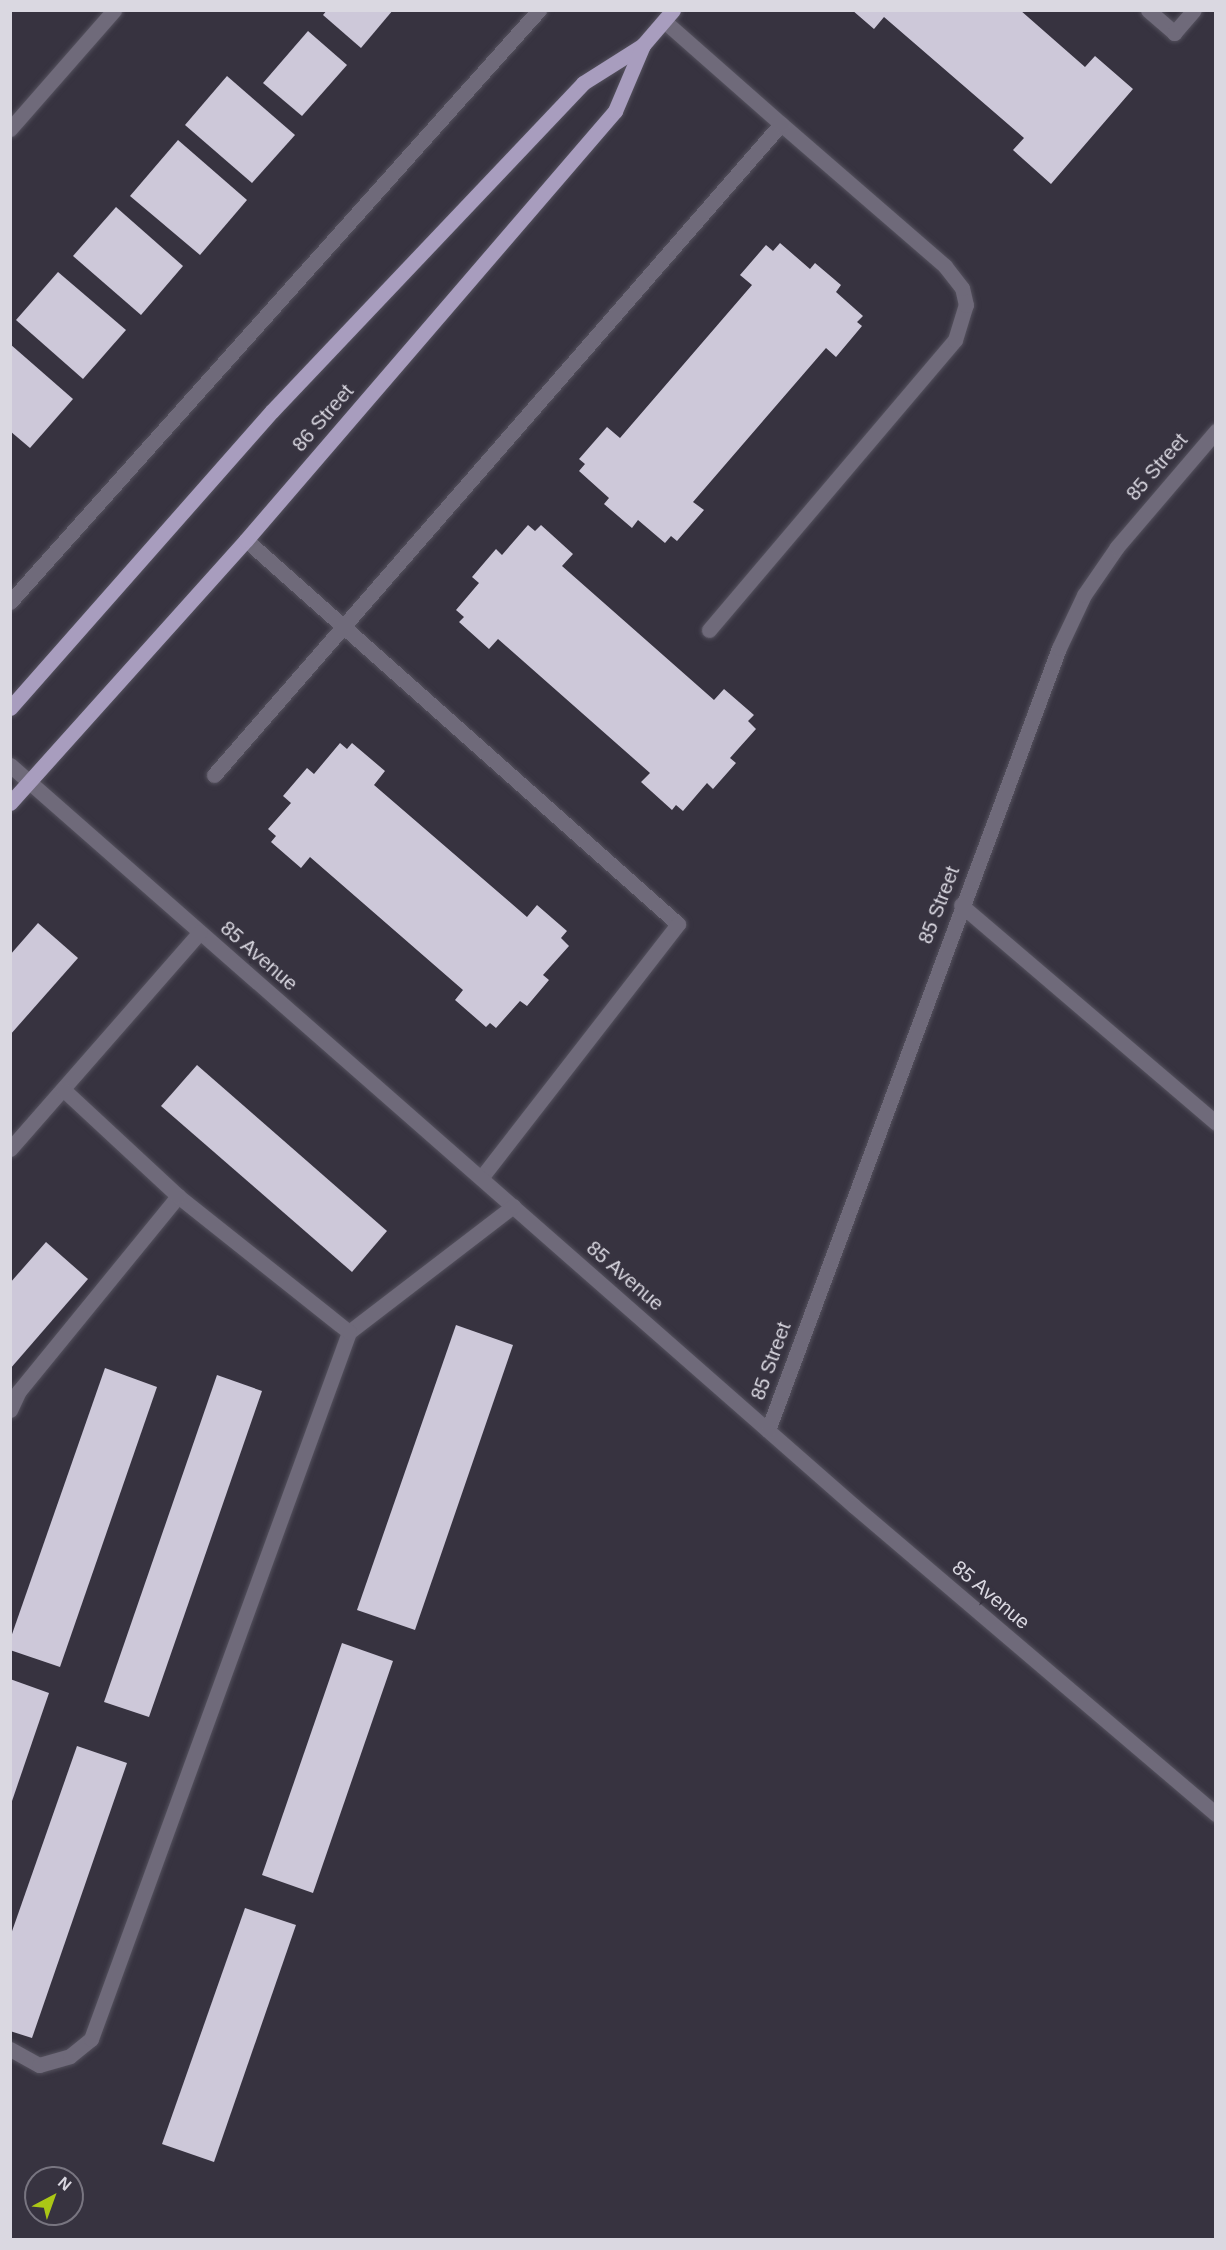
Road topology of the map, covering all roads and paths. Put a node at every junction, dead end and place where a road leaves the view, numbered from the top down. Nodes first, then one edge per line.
1 (114, 10) edge
2 (539, 10) edge
3 (1148, 10) edge
4 (1194, 10) edge
5 (669, 14) edge
6 (643, 45) junction
7 (781, 124) junction
8 (10, 129) edge
9 (1215, 431) edge
10 (246, 540) junction
11 (10, 602) edge
12 (343, 627) junction
13 (709, 630) dead end
14 (10, 708) edge
15 (10, 765) edge
16 (214, 775) dead end
17 (29, 781) junction
18 (10, 803) edge
19 (962, 905) junction
20 (200, 932) junction
21 (64, 1090) junction
22 (1215, 1123) edge
23 (10, 1149) edge
24 (481, 1178) junction
25 (178, 1196) junction
26 (513, 1206) junction
27 (349, 1332) junction
28 (10, 1410) edge
29 (768, 1430) junction
30 (1215, 1814) edge
31 (10, 2049) edge

1 - 8 street
2 - 11 street
3 - 4 street
5 - 6 main road, 86 Street
5 - 7 street
6 - 10 main road, 86 Street
6 - 14 main road, 86 Street
7 - 12 street
7 - 13 street
9 - 19 street, 85 Street
10 - 12 street
10 - 17 main road, 86 Street
12 - 16 street
12 - 24 street
15 - 17 street, 85 Avenue
17 - 18 main road, 86 Street
17 - 20 street, 85 Avenue
19 - 22 street
19 - 29 street, 85 Street
20 - 21 street
20 - 24 street, 85 Avenue
21 - 23 street
21 - 25 street
24 - 26 street, 85 Avenue
25 - 27 street
25 - 28 street
26 - 27 street
26 - 29 street, 85 Avenue
27 - 31 street
29 - 30 street, 85 Avenue

